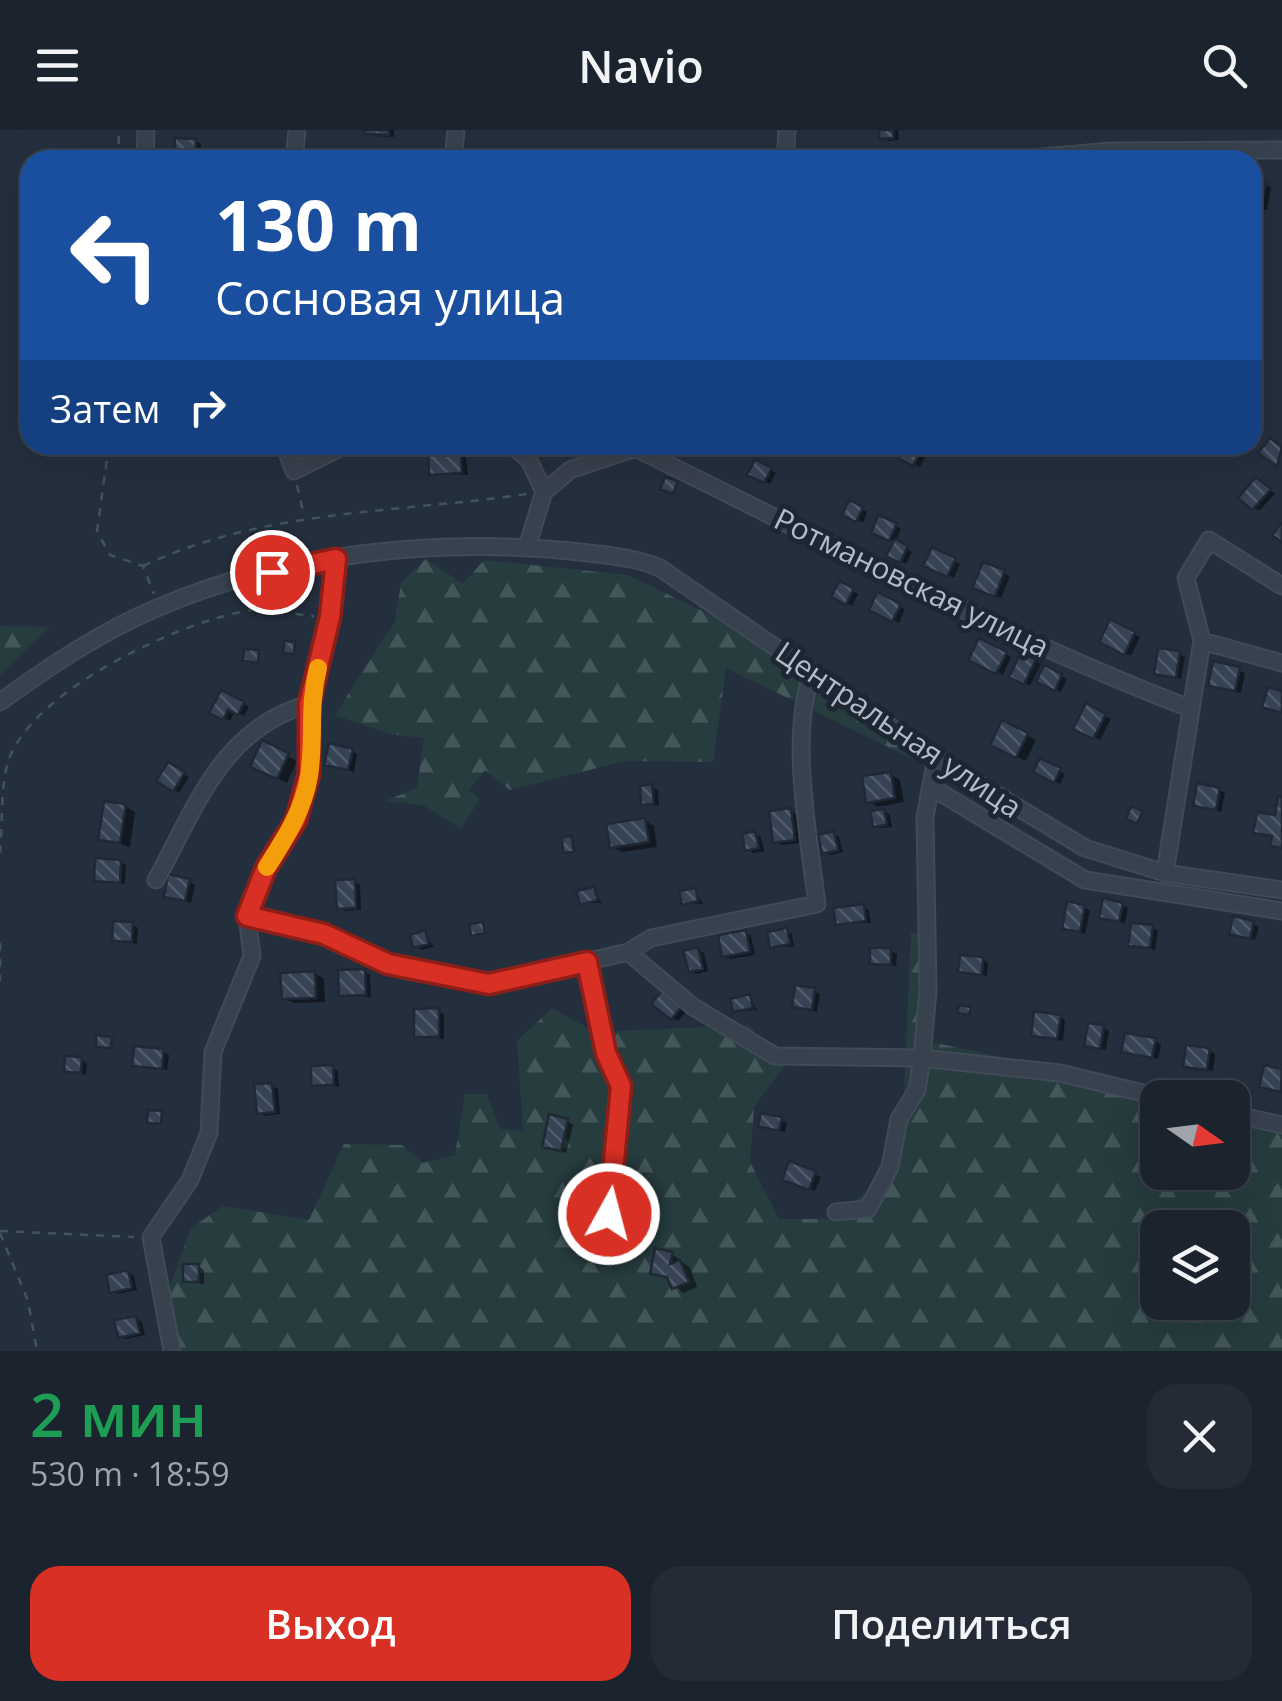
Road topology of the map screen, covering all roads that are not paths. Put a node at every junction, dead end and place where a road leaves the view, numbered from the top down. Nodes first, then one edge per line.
1 (1111, 150) edge
2 (1262, 150) edge
3 (288, 455) edge
4 (326, 455) edge
5 (523, 455) edge
6 (616, 455) edge
7 (657, 455) edge
8 (544, 492) junction
9 (526, 547) junction
10 (336, 559) junction
11 (1282, 586) edge
12 (1202, 641) junction
13 (1282, 663) edge
14 (813, 671) junction
15 (0, 702) edge
16 (309, 704) junction
17 (1190, 708) junction
18 (936, 758) junction
19 (931, 787) junction
20 (1165, 873) junction
21 (156, 880) dead end
22 (1282, 890) edge
23 (1282, 910) edge
24 (247, 916) junction
25 (628, 952) junction
26 (587, 962) junction
27 (922, 1058) junction
28 (1140, 1092) edge
29 (1250, 1118) edge
30 (1282, 1125) edge
31 (836, 1212) dead end
32 (604, 1248) dead end
33 (172, 1351) edge

1 - 2 street
3 - 4 street
5 - 8 street
6 - 8 street
7 - 17 street, Ротмановская улица
8 - 9 street
9 - 10 street, Центральная улица
9 - 14 street, Центральная улица
10 - 15 street, Центральная улица
10 - 16 street
11 - 12 street
12 - 13 street
12 - 17 street
14 - 18 street, Центральная улица
14 - 25 street
16 - 21 street
16 - 24 street
17 - 20 street
18 - 19 street
18 - 20 street, Центральная улица
19 - 23 street
19 - 27 street
20 - 22 street, Центральная улица
24 - 26 street
24 - 33 street
25 - 26 street
25 - 27 street
26 - 32 street
27 - 28 street
27 - 31 street
29 - 30 street

